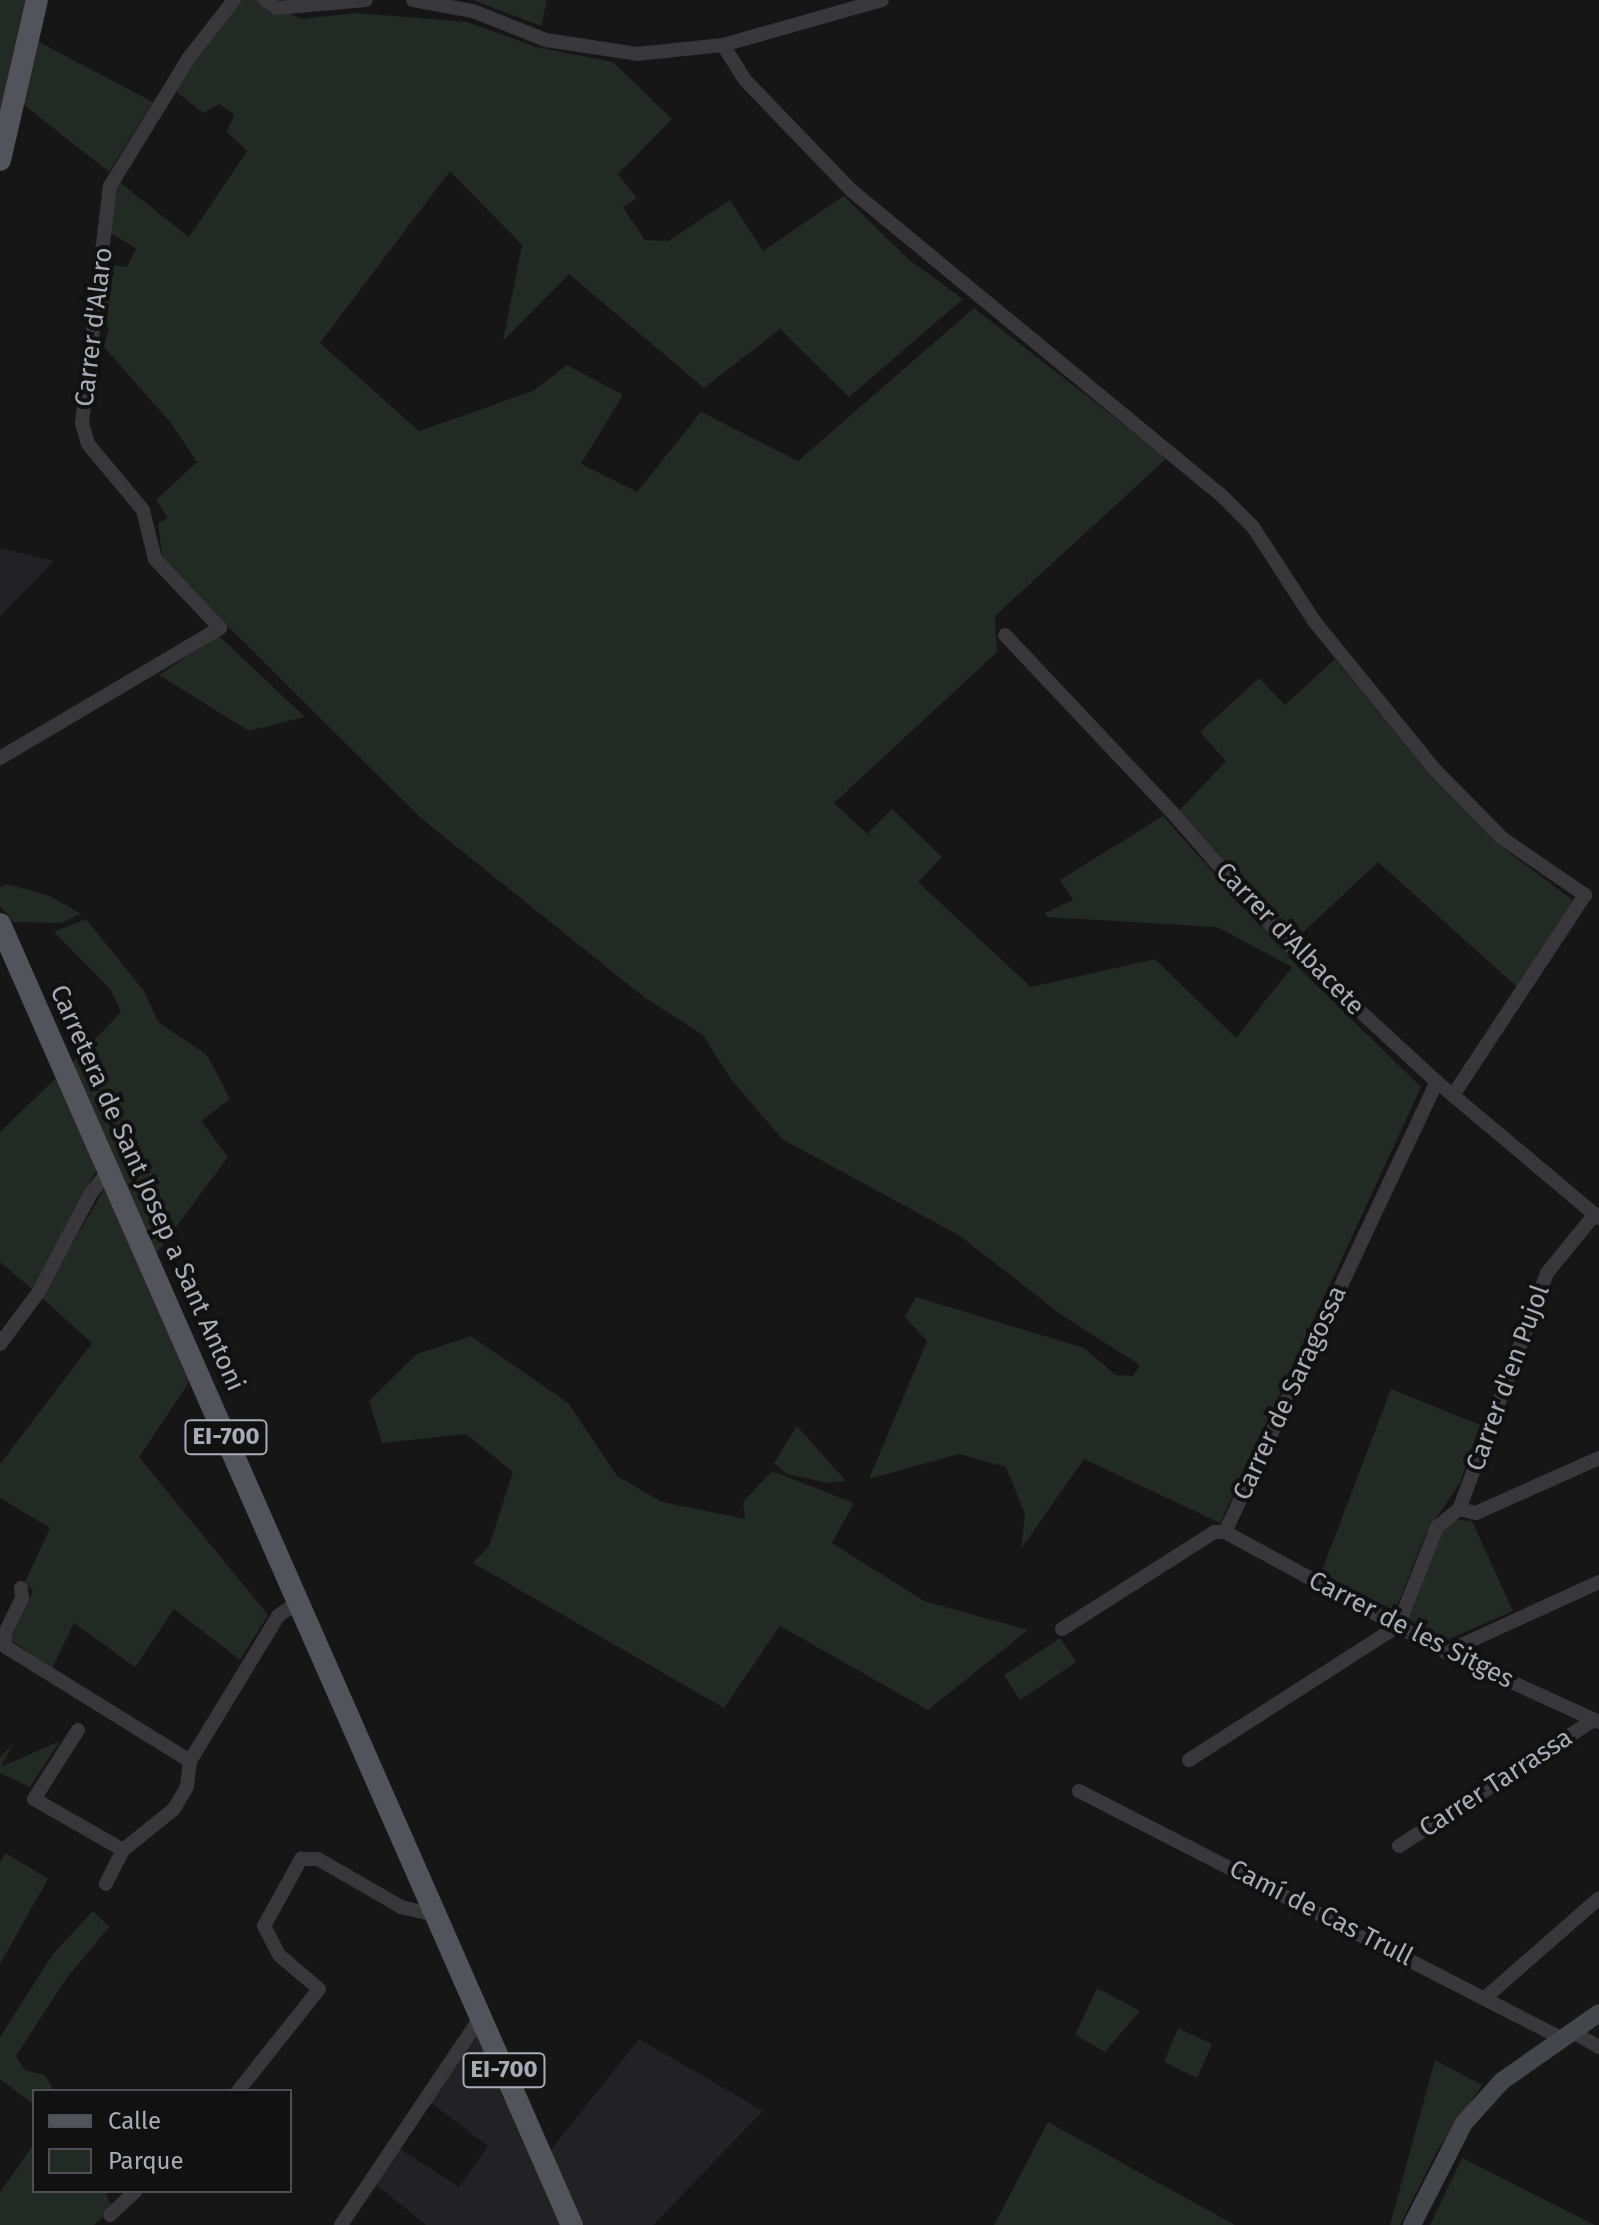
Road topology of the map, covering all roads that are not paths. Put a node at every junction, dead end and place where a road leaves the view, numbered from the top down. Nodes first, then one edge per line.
1 (37, 0) edge
2 (234, 0) edge
3 (265, 0) edge
4 (366, 0) edge
5 (413, 0) edge
6 (882, 0) edge
7 (723, 45) junction
8 (0, 160) edge
9 (1005, 635) dead end
10 (0, 758) edge
11 (0, 924) edge
12 (1437, 1082) junction
13 (1453, 1095) junction
14 (109, 1171) junction
15 (1597, 1216) edge
16 (0, 1344) edge
17 (1599, 1458) edge
18 (1459, 1509) junction
19 (1225, 1532) junction
20 (1599, 1582) edge
21 (21, 1588) dead end
22 (298, 1602) junction
23 (1398, 1626) junction
24 (1062, 1629) dead end
25 (1446, 1652) junction
26 (1596, 1721) edge
27 (78, 1730) dead end
28 (1189, 1760) dead end
29 (190, 1761) junction
30 (1079, 1791) dead end
31 (1399, 1846) dead end
32 (123, 1850) junction
33 (106, 1884) dead end
34 (1599, 1898) edge
35 (436, 1915) junction
36 (1486, 1997) junction
37 (1599, 2013) edge
38 (481, 2017) junction
39 (1566, 2035) junction
40 (1599, 2047) edge
41 (240, 2089) edge
42 (134, 2193) edge
43 (110, 2215) dead end
44 (341, 2225) edge
45 (572, 2225) edge
46 (1412, 2225) edge

1 - 8 main road
2 - 10 street, Carrer d'Alaro
3 - 4 street
5 - 7 street
6 - 7 street
7 - 13 street
9 - 12 street, Carrer d'Albacete
11 - 14 main road, Carretera de Sant Josep a Sant Antoni / EI-700
12 - 13 street, Carrer d'Albacete
12 - 19 street, Carrer de Saragossa
13 - 15 street, Carrer d'Albacete
14 - 16 street
14 - 22 main road, Carretera de Sant Josep a Sant Antoni / EI-700
15 - 18 street, Carrer d'en Pujol
17 - 18 street, Carrer d'en Pujol
18 - 23 street, Carrer d'en Pujol
19 - 23 street, Carrer de les Sitges
19 - 24 street, Carrer de Saragossa
20 - 25 street
21 - 29 street
22 - 29 street
22 - 35 main road, Carretera de Sant Josep a Sant Antoni / EI-700
23 - 25 street, Carrer de les Sitges
23 - 28 street
25 - 26 street, Carrer de les Sitges
26 - 31 street, Carrer Tarrassa
27 - 32 street
29 - 32 street
30 - 36 street, Camí de Cas Trull
32 - 33 street
34 - 36 street
35 - 38 main road, EI-700
35 - 41 street
36 - 39 street, Camí de Cas Trull
37 - 39 street
38 - 44 street
38 - 45 main road, EI-700
39 - 40 street, Camí de Cas Trull
39 - 46 street
42 - 43 street

